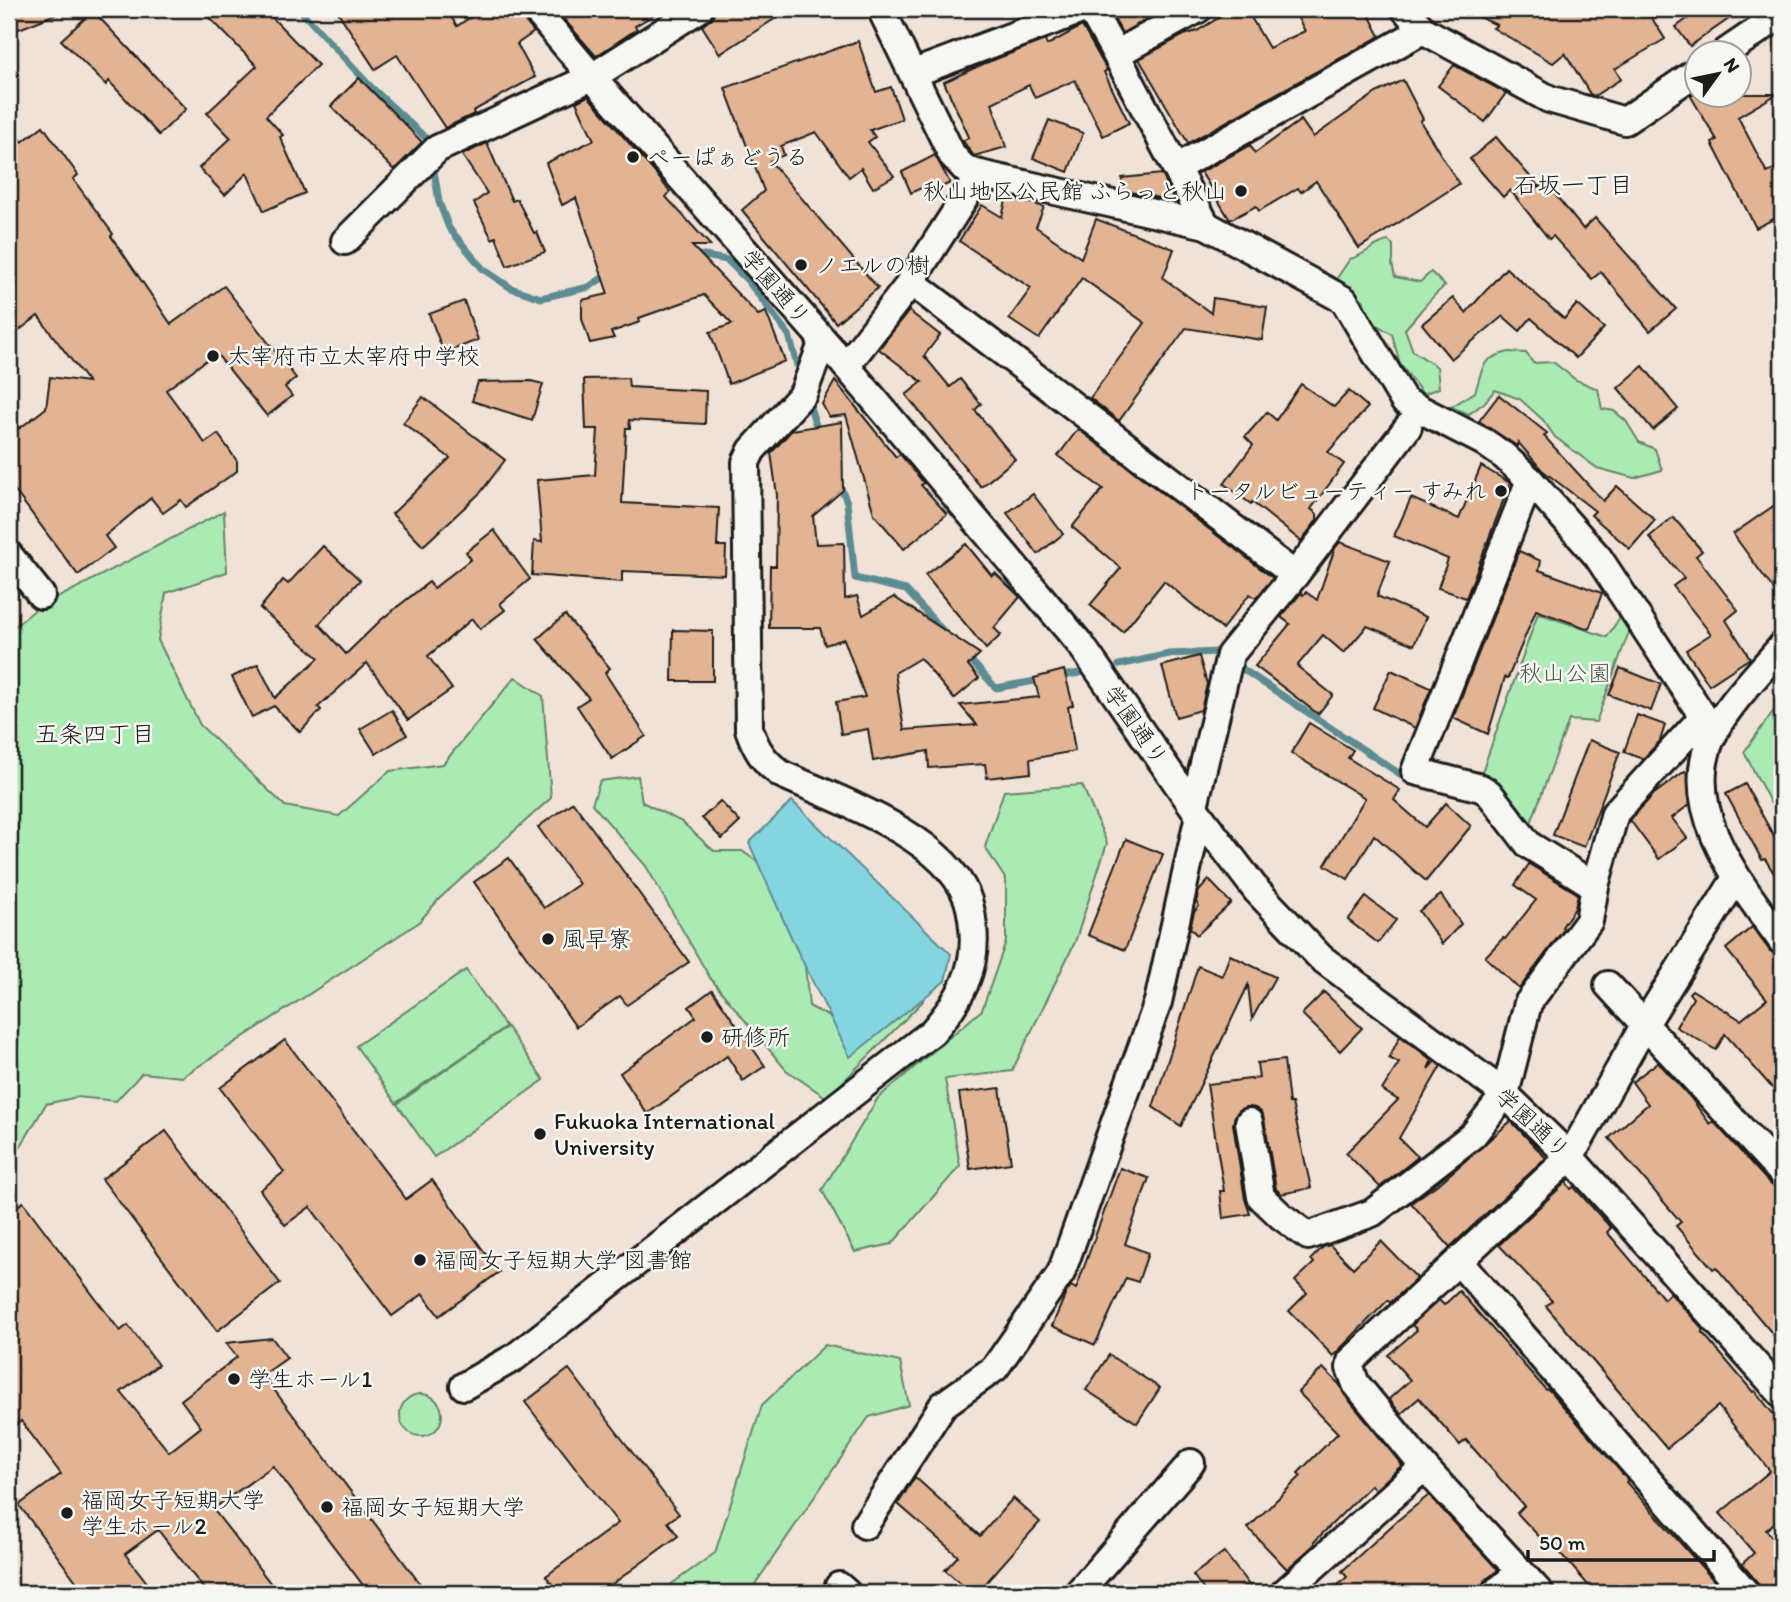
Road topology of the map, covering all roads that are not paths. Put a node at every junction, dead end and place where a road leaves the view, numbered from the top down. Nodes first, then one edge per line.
1 (536, 9) edge
2 (699, 9) edge
3 (881, 9) edge
4 (1085, 9) edge
5 (1198, 9) edge
6 (1405, 9) edge
7 (1782, 14) edge
8 (1423, 30) junction
9 (1747, 38) edge
10 (1116, 54) junction
11 (914, 73) junction
12 (592, 77) junction
13 (1682, 82) edge
14 (1176, 169) junction
15 (981, 174) junction
16 (1206, 225) junction
17 (345, 241) dead end
18 (910, 281) junction
19 (823, 341) junction
20 (846, 366) junction
21 (1408, 427) dead end
22 (1530, 480) junction
23 (9, 555) edge
24 (1295, 575) junction
25 (41, 595) dead end
26 (1782, 646) edge
27 (1708, 725) junction
28 (1196, 810) junction
29 (1736, 878) junction
30 (1595, 886) junction
31 (1782, 941) edge
32 (1608, 985) dead end
33 (1645, 1024) junction
34 (1505, 1094) junction
35 (1249, 1122) dead end
36 (1570, 1157) junction
37 (1782, 1173) edge
38 (1459, 1262) junction
39 (464, 1386) dead end
40 (1782, 1394) edge
41 (1191, 1463) dead end
42 (1424, 1467) junction
43 (865, 1525) dead end
44 (1520, 1572) junction
45 (1078, 1593) edge
46 (1284, 1593) edge
47 (1495, 1593) edge
48 (1540, 1593) edge
49 (1746, 1593) edge

1 - 12 street, 学園通り
2 - 12 street
3 - 11 street
4 - 10 street
4 - 11 street
5 - 10 street
6 - 8 street
7 - 9 street
8 - 13 street
8 - 14 street
10 - 14 street
11 - 15 street
12 - 17 street
12 - 19 street, 学園通り
14 - 16 street
15 - 16 street
15 - 18 street
16 - 22 street
18 - 20 street
18 - 24 street
19 - 20 street, 学園通り
19 - 39 street
20 - 28 street, 学園通り
21 - 24 street
22 - 27 street
22 - 30 street
23 - 25 street
24 - 28 street
26 - 27 street
27 - 29 street
27 - 30 street
28 - 34 street, 学園通り
28 - 43 street
29 - 31 street
29 - 33 street
30 - 34 street
32 - 33 street
33 - 36 street
33 - 37 street
34 - 35 street
34 - 36 street, 学園通り
36 - 38 street
36 - 40 street, 学園通り
38 - 42 street
38 - 49 street
41 - 45 street
42 - 44 street
42 - 46 street
44 - 47 street
44 - 48 street

